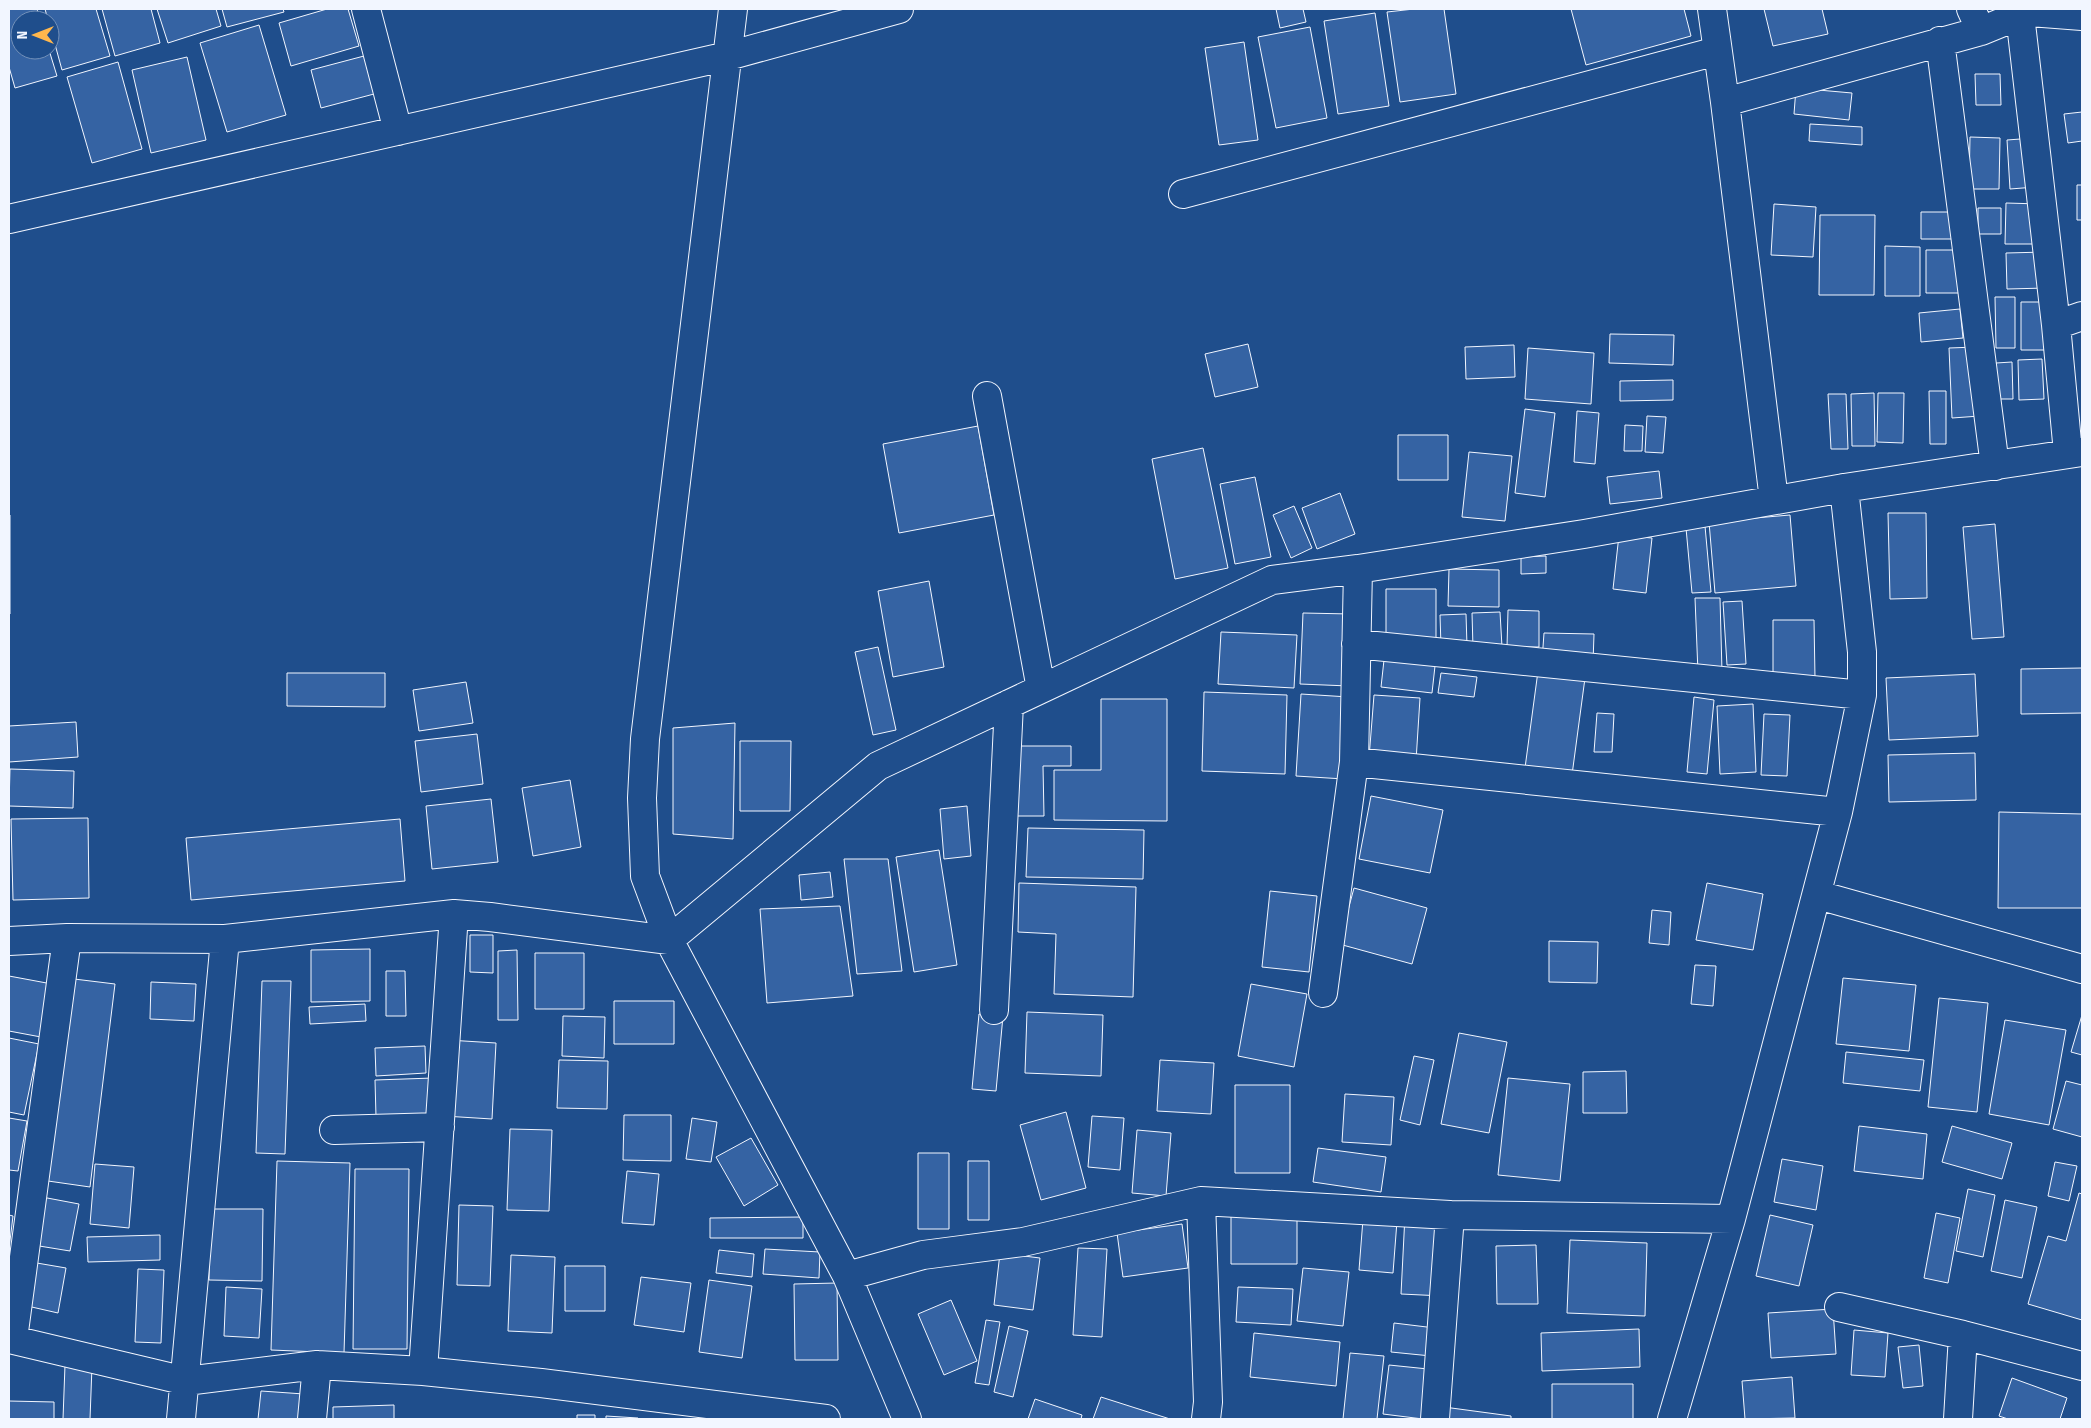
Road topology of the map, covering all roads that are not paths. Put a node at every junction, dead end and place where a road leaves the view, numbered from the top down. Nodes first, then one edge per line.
1 (366, 9) edge
2 (733, 9) edge
3 (899, 9) edge
4 (1712, 9) edge
5 (2018, 11) edge
6 (2082, 16) edge
7 (1976, 20) edge
8 (1940, 41) junction
9 (1717, 50) junction
10 (728, 56) junction
11 (1725, 102) junction
12 (398, 130) junction
13 (1183, 194) dead end
14 (9, 219) edge
15 (2082, 316) edge
16 (2056, 325) junction
17 (987, 396) dead end
18 (2075, 452) edge
19 (1995, 466) junction
20 (1844, 488) junction
21 (1774, 500) junction
22 (1358, 569) junction
23 (1356, 644) junction
24 (1040, 689) junction
25 (1862, 695) junction
26 (1009, 704) junction
27 (1354, 762) junction
28 (1838, 812) junction
29 (1818, 895) junction
30 (454, 914) junction
31 (68, 938) junction
32 (225, 939) junction
33 (668, 940) junction
34 (9, 941) edge
35 (2082, 969) edge
36 (1323, 993) dead end
37 (994, 1010) dead end
38 (440, 1127) junction
39 (334, 1130) dead end
40 (1200, 1201) junction
41 (1450, 1215) junction
42 (1731, 1219) junction
43 (847, 1276) junction
44 (1839, 1307) dead end
45 (1963, 1335) junction
46 (11, 1339) edge
47 (317, 1365) junction
48 (2082, 1366) edge
49 (423, 1371) junction
50 (186, 1381) junction
51 (181, 1419) edge
52 (312, 1419) edge
53 (826, 1419) edge
54 (907, 1419) edge
55 (1206, 1419) edge
56 (1435, 1419) edge
57 (1672, 1419) edge
58 (1958, 1419) edge

1 - 12 street
2 - 10 street
3 - 10 street
4 - 9 street
5 - 6 street
5 - 7 street
5 - 16 street
7 - 8 street
8 - 11 street
8 - 19 street
9 - 11 street
9 - 13 street
10 - 12 street
10 - 33 street
11 - 21 street
12 - 14 street
15 - 16 street
16 - 18 street
17 - 24 street
18 - 19 street
19 - 20 street
20 - 21 street
20 - 25 street
21 - 22 street
22 - 23 street
22 - 24 street
23 - 25 street
23 - 27 street
24 - 26 street
25 - 28 street
26 - 33 street
26 - 37 street
27 - 28 street
27 - 36 street
28 - 29 street
29 - 35 street
29 - 42 street
30 - 32 street
30 - 33 street
30 - 38 street
31 - 32 street
31 - 34 street
31 - 46 street
32 - 50 street
33 - 43 street
38 - 39 street
38 - 49 street
40 - 41 street
40 - 43 street
40 - 55 street
41 - 42 street
41 - 56 street
42 - 57 street
43 - 54 street
44 - 45 street
45 - 48 street
45 - 58 street
46 - 50 street
47 - 49 street
47 - 50 street
47 - 52 street
49 - 53 street
50 - 51 street

